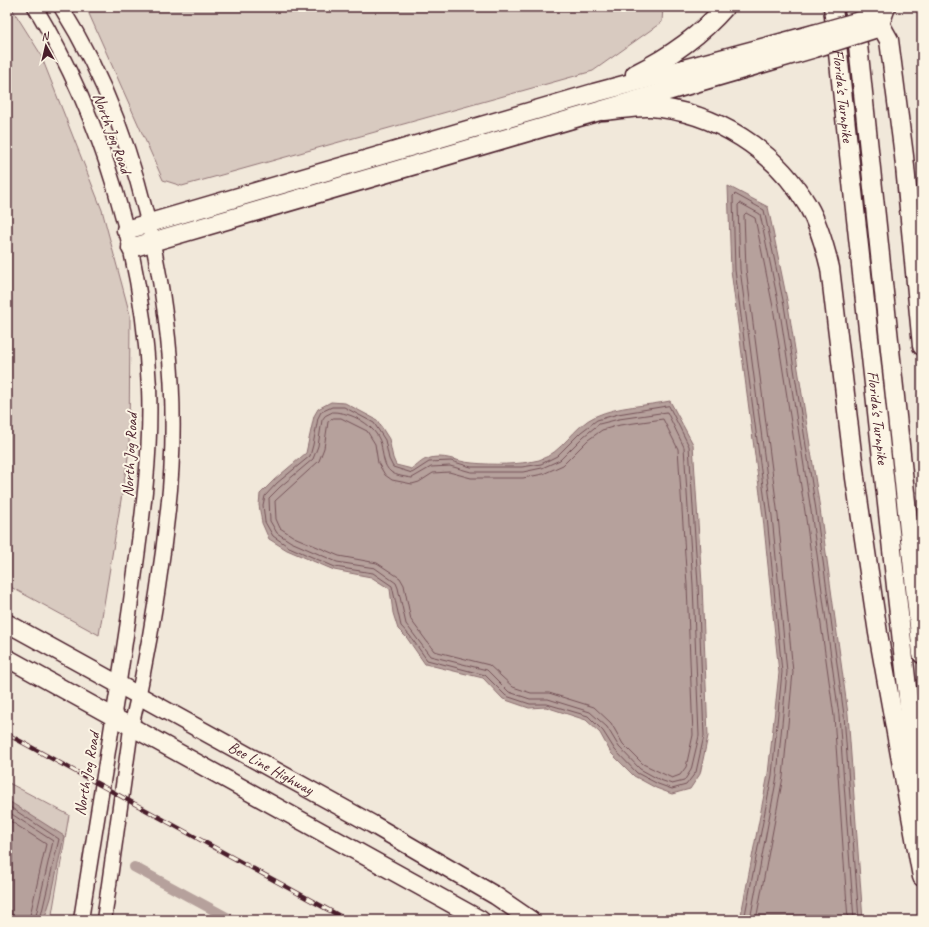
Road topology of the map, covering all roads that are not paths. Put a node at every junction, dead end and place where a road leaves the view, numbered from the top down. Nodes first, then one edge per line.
1 (35, 7) edge
2 (61, 7) edge
3 (725, 7) edge
4 (833, 7) edge
5 (854, 7) edge
6 (886, 7) edge
7 (875, 25) junction
8 (814, 41) junction
9 (594, 93) junction
10 (603, 111) junction
11 (148, 223) junction
12 (126, 230) junction
13 (152, 242) junction
14 (131, 248) junction
15 (922, 346) edge
16 (7, 623) edge
17 (922, 654) edge
18 (7, 658) edge
19 (119, 684) junction
20 (138, 695) junction
21 (114, 717) junction
22 (132, 726) junction
23 (922, 828) edge
24 (922, 877) edge
25 (81, 920) edge
26 (104, 920) edge
27 (481, 920) edge
28 (531, 920) edge

1 - 12 main road, North Jog Road
2 - 11 main road, North Jog Road
3 - 9 highway
4 - 23 highway, Florida's Turnpike
5 - 17 highway, Florida's Turnpike
6 - 7 highway
7 - 8 highway, bridge
7 - 15 highway
8 - 9 highway
8 - 10 highway
9 - 11 highway
10 - 13 highway
10 - 24 highway
11 - 12 highway
11 - 13 main road, North Jog Road
12 - 14 main road, North Jog Road
13 - 14 highway
13 - 20 main road, North Jog Road
14 - 19 main road, North Jog Road
16 - 19 highway, Bee Line Highway
18 - 21 highway, Bee Line Highway
19 - 20 highway, Bee Line Highway
19 - 21 main road, North Jog Road
20 - 22 main road, North Jog Road
20 - 28 highway, Bee Line Highway
21 - 22 highway, Bee Line Highway
21 - 25 main road, North Jog Road
22 - 26 main road, North Jog Road
22 - 27 highway, Bee Line Highway

